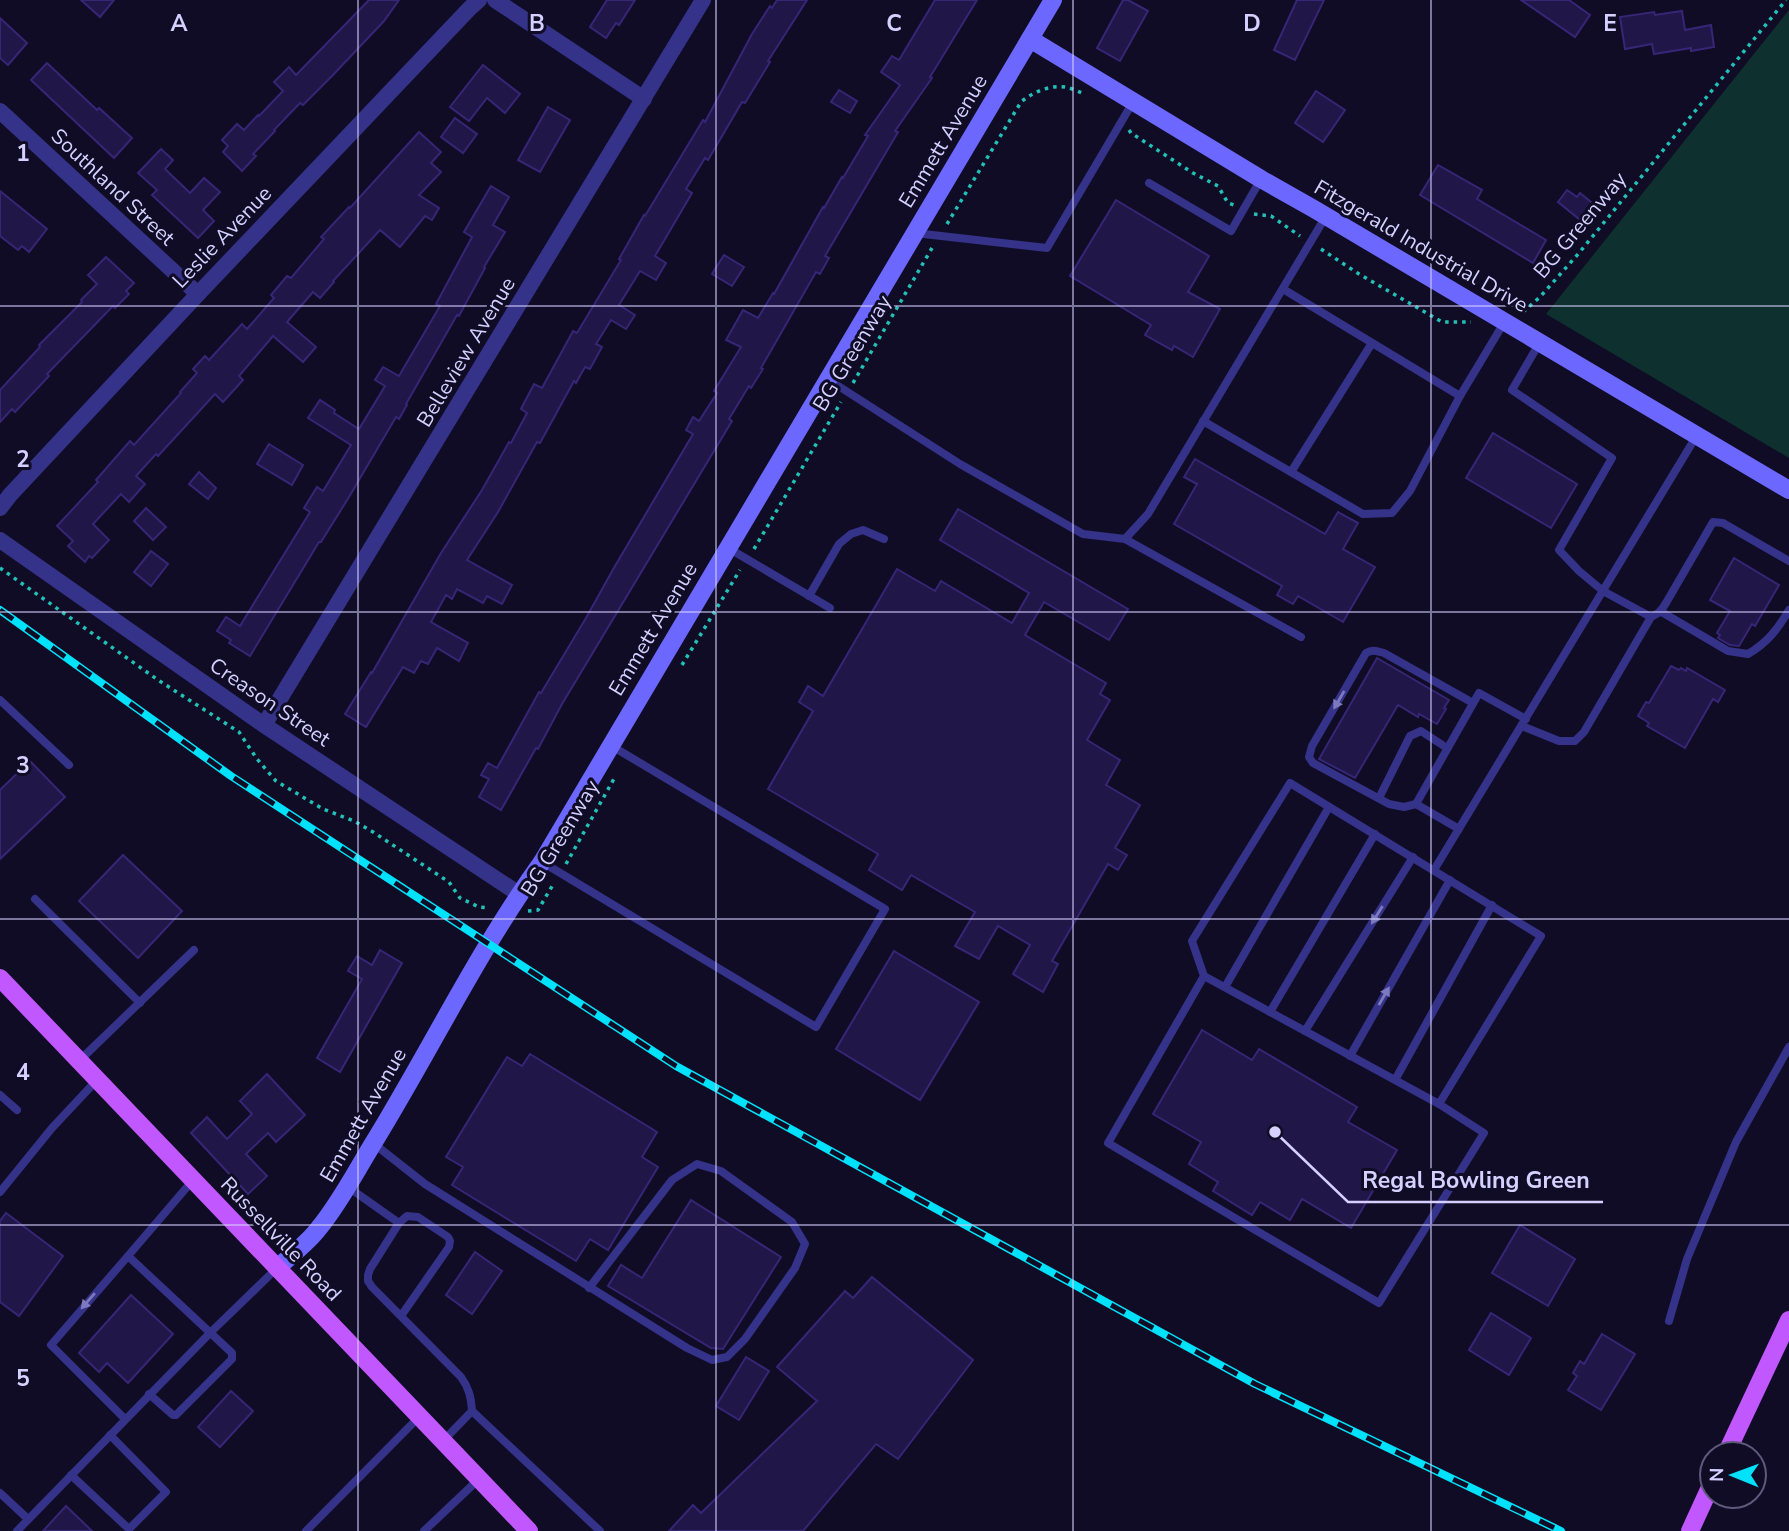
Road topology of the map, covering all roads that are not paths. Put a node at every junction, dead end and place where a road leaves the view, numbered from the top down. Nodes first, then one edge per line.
1 (479, 0) edge
2 (495, 0) edge
3 (703, 0) edge
4 (1054, 0) edge
5 (1030, 39) junction
6 (644, 99) junction
7 (1133, 101) junction
8 (0, 111) edge
9 (1261, 179) junction
10 (1149, 183) dead end
11 (1326, 216) junction
12 (915, 233) junction
13 (1283, 289) junction
14 (198, 294) junction
15 (1503, 320) junction
16 (1540, 342) junction
17 (1372, 343) junction
18 (829, 380) junction
19 (1460, 396) junction
20 (1203, 421) junction
21 (1697, 435) junction
22 (1291, 472) junction
23 (1789, 490) edge
24 (0, 508) edge
25 (884, 538) dead end
26 (1125, 539) junction
27 (0, 540) edge
28 (728, 548) junction
29 (1789, 561) edge
30 (1603, 591) junction
31 (809, 596) junction
32 (830, 608) dead end
33 (1789, 610) edge
34 (1660, 611) junction
35 (1651, 617) junction
36 (1301, 637) dead end
37 (0, 700) edge
38 (1473, 703) junction
39 (1524, 722) junction
40 (264, 725) junction
41 (610, 745) junction
42 (1447, 748) junction
43 (69, 765) dead end
44 (1379, 798) junction
45 (1416, 804) junction
46 (1329, 807) junction
47 (1459, 830) junction
48 (1375, 834) junction
49 (1413, 857) junction
50 (542, 862) junction
51 (1434, 870) junction
52 (1450, 880) junction
53 (519, 894) junction
54 (35, 899) dead end
55 (1492, 905) junction
56 (194, 950) dead end
57 (1204, 976) junction
58 (0, 978) edge
59 (1224, 988) junction
60 (139, 1003) junction
61 (1270, 1012) junction
62 (1305, 1031) junction
63 (1789, 1046) edge
64 (1350, 1056) junction
65 (79, 1061) junction
66 (97, 1080) junction
67 (1395, 1080) junction
68 (0, 1095) edge
69 (1439, 1104) junction
70 (17, 1110) dead end
71 (373, 1143) junction
72 (193, 1180) junction
73 (348, 1187) junction
74 (0, 1192) edge
75 (399, 1223) junction
76 (128, 1256) junction
77 (277, 1268) junction
78 (589, 1288) junction
79 (401, 1316) junction
80 (1789, 1320) edge
81 (1669, 1321) dead end
82 (210, 1333) junction
83 (149, 1394) junction
84 (472, 1411) junction
85 (419, 1417) junction
86 (125, 1419) junction
87 (110, 1435) junction
88 (1733, 1440) edge
89 (443, 1441) junction
90 (71, 1475) junction
91 (479, 1479) junction
92 (0, 1493) edge
93 (1699, 1510) edge
94 (29, 1519) junction
95 (17, 1531) edge
96 (306, 1531) edge
97 (424, 1531) edge
98 (529, 1531) edge
99 (600, 1531) edge
100 (1690, 1531) edge

1 - 14 street, Leslie Avenue
2 - 6 street
3 - 6 street, Belleview Avenue
4 - 5 street, Emmett Avenue
5 - 7 street, Fitzgerald Industrial Drive
5 - 12 street, Emmett Avenue
6 - 40 street, Belleview Avenue
7 - 9 street, Fitzgerald Industrial Drive
7 - 12 lane
8 - 14 street, Southland Street
9 - 10 lane
9 - 11 street, Fitzgerald Industrial Drive
11 - 13 lane
11 - 15 street, Fitzgerald Industrial Drive
12 - 18 street, Emmett Avenue
13 - 17 lane
13 - 20 lane
14 - 24 street, Leslie Avenue
15 - 16 street, Fitzgerald Industrial Drive
15 - 19 lane
16 - 21 street, Fitzgerald Industrial Drive
16 - 30 lane
17 - 19 lane
17 - 22 lane
18 - 26 lane
18 - 28 street, Emmett Avenue
19 - 22 lane
20 - 22 lane
20 - 26 lane
21 - 23 street, Fitzgerald Industrial Drive
21 - 30 lane
25 - 31 lane
26 - 36 lane
27 - 40 street, Creason Street
28 - 31 lane
28 - 41 street, Emmett Avenue
29 - 34 lane
30 - 35 lane
30 - 39 lane
31 - 32 lane
33 - 34 lane
34 - 35 lane
35 - 39 lane
37 - 43 lane
38 - 39 lane
38 - 42 lane
38 -> 44 lane
39 - 47 lane
40 - 53 street, Creason Street
41 - 50 street, Emmett Avenue
41 - 50 lane
42 - 44 lane
42 - 45 lane
44 - 45 lane
45 - 47 lane
46 - 48 lane
46 - 57 lane
46 - 59 lane
47 - 51 lane
48 - 49 lane
48 - 61 lane
49 - 51 lane
49 -> 62 lane
50 - 53 street, Emmett Avenue
51 - 52 lane
52 - 55 lane
64 -> 52 lane
53 - 71 street, Emmett Avenue
54 - 60 lane
55 - 67 lane
55 - 69 lane
56 - 60 lane
57 - 59 lane
57 - 69 lane
58 - 65 main road, Russellville Road
59 - 61 lane
60 - 65 lane
61 - 62 lane
62 - 64 lane
63 - 81 lane
64 - 67 lane
65 - 66 main road, Russellville Road
66 - 72 main road, Russellville Road
66 - 74 lane
67 - 69 lane
68 - 70 lane
71 - 73 street, Emmett Avenue
71 - 78 lane
72 - 76 lane
72 - 77 main road, Russellville Road
73 - 75 lane
73 - 77 street, Emmett Avenue
75 - 79 lane
75 - 79 lane
76 - 82 lane
76 -> 86 lane
77 - 82 lane
77 - 85 main road, Russellville Road
78 - 78 lane
79 - 84 lane
80 - 88 main road
82 - 83 lane
82 - 83 lane
83 - 86 lane
84 - 89 lane
84 - 99 lane
85 - 89 main road, Russellville Road
85 - 96 lane
86 - 87 lane
87 - 90 lane
87 - 90 lane
89 - 91 main road, Russellville Road
90 - 94 lane
91 - 97 lane
91 - 98 main road, Russellville Road
92 - 94 lane
93 - 100 main road
94 - 95 lane

